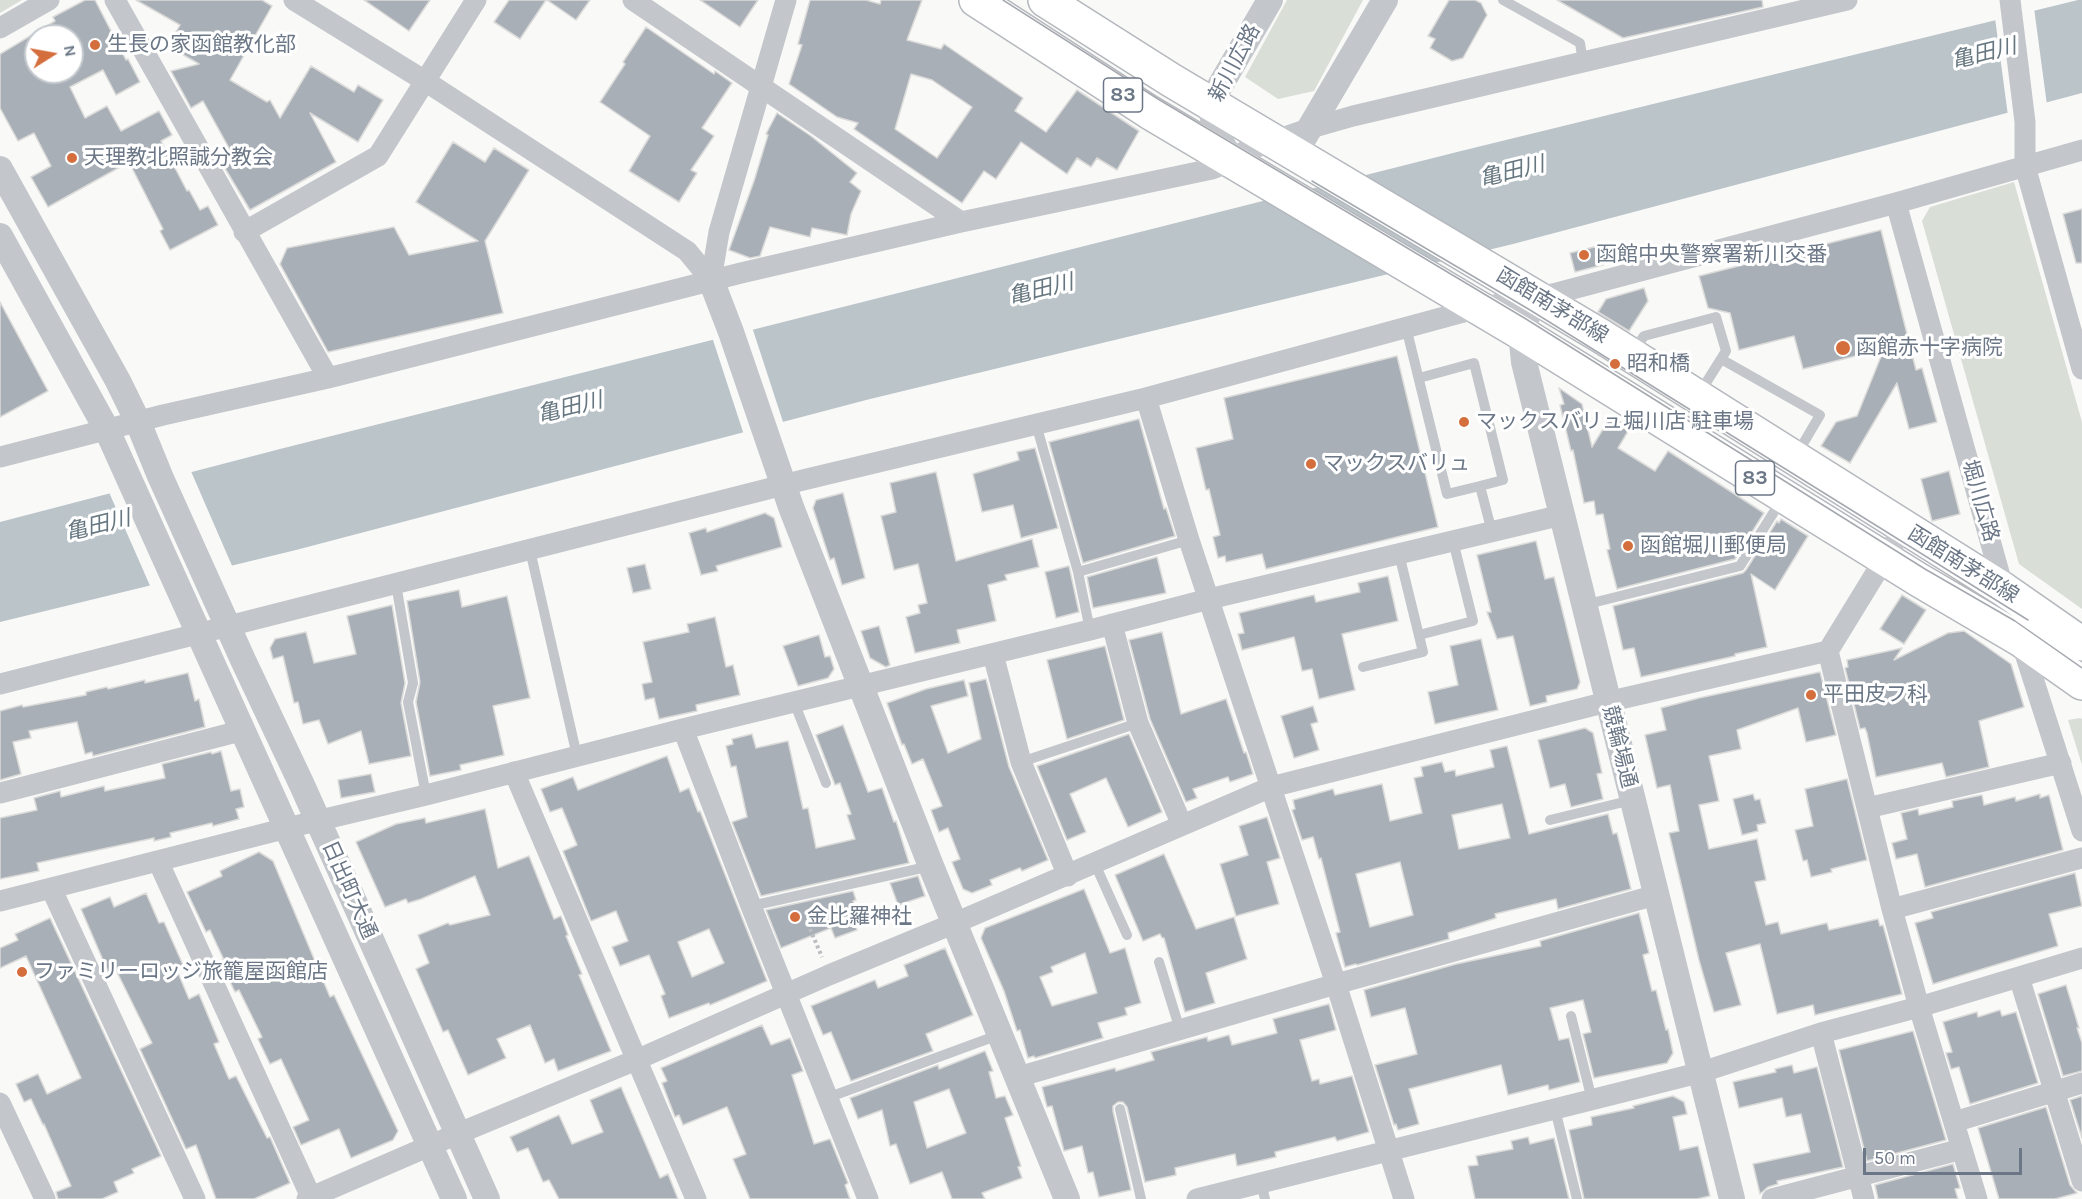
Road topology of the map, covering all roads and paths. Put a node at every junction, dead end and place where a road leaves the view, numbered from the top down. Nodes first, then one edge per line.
1 (49, 0) edge
2 (115, 0) edge
3 (294, 0) edge
4 (476, 0) edge
5 (633, 0) edge
6 (786, 0) edge
7 (976, 0) edge
8 (1045, 0) edge
9 (1270, 0) edge
10 (1385, 0) edge
11 (1503, 0) edge
12 (1847, 0) edge
13 (2011, 5) edge
14 (0, 28) edge
15 (1583, 62) junction
16 (425, 81) junction
17 (762, 88) junction
18 (1210, 103) junction
19 (1293, 141) junction
20 (2082, 150) edge
21 (1232, 161) junction
22 (2025, 166) junction
23 (0, 169) edge
24 (1896, 203) junction
25 (962, 222) junction
26 (244, 232) junction
27 (0, 236) edge
28 (711, 280) junction
29 (1535, 296) junction
30 (1478, 308) junction
31 (1406, 327) junction
32 (1521, 333) junction
33 (1631, 355) junction
34 (1721, 359) junction
35 (2081, 365) edge
36 (328, 378) junction
37 (1419, 378) junction
38 (1697, 397) junction
39 (1146, 398) junction
40 (138, 422) junction
41 (1036, 424) junction
42 (107, 430) junction
43 (0, 457) edge
44 (1794, 458) junction
45 (783, 486) junction
46 (1480, 486) junction
47 (1784, 496) junction
48 (1562, 515) junction
49 (1904, 527) junction
50 (1492, 532) junction
51 (1189, 540) junction
52 (1453, 541) junction
53 (530, 550) junction
54 (1399, 554) junction
55 (1884, 559) junction
56 (1078, 572) junction
57 (396, 584) junction
58 (2003, 589) junction
59 (1209, 599) junction
60 (1584, 605) junction
61 (1112, 624) junction
62 (227, 626) junction
63 (1090, 630) junction
64 (198, 634) junction
65 (1419, 635) junction
66 (2021, 640) junction
67 (2082, 644) edge
68 (1828, 651) junction
69 (993, 654) junction
70 (1363, 668) dead end
71 (2082, 683) edge
72 (0, 684) edge
73 (862, 686) junction
74 (794, 702) junction
75 (1607, 702) junction
76 (1138, 723) junction
77 (683, 729) junction
78 (244, 730) junction
79 (577, 756) junction
80 (1021, 762) junction
81 (2061, 763) junction
82 (514, 772) junction
83 (825, 783) dead end
84 (1271, 787) junction
85 (0, 793) edge
86 (426, 795) junction
87 (1632, 800) junction
88 (1867, 808) junction
89 (1550, 820) dead end
90 (318, 821) junction
91 (1182, 825) junction
92 (287, 828) junction
93 (2082, 831) edge
94 (2082, 858) edge
95 (158, 861) junction
96 (1095, 864) junction
97 (932, 866) junction
98 (1068, 876) junction
99 (51, 888) junction
100 (1656, 895) junction
101 (0, 901) edge
102 (751, 906) junction
103 (1892, 909) junction
104 (955, 923) junction
105 (810, 929) dead end
106 (1127, 935) dead end
107 (2082, 958) edge
108 (1160, 962) dead end
109 (829, 975) junction
110 (2019, 977) junction
111 (1336, 984) junction
112 (787, 994) junction
113 (1918, 1007) junction
114 (1571, 1016) dead end
115 (1180, 1030) junction
116 (1821, 1033) junction
117 (1001, 1034) junction
118 (636, 1060) junction
119 (1702, 1072) junction
120 (1018, 1077) junction
121 (2082, 1083) edge
122 (2054, 1092) junction
123 (827, 1098) junction
124 (1592, 1100) junction
125 (0, 1103) edge
126 (1120, 1109) dead end
127 (1555, 1109) junction
128 (1954, 1122) junction
129 (457, 1134) junction
130 (430, 1145) junction
131 (1962, 1149) junction
132 (1388, 1150) junction
133 (1859, 1176) junction
134 (2082, 1181) edge
135 (1263, 1191) edge
136 (1210, 1197) edge
137 (309, 1198) edge
138 (45, 1199) edge
139 (195, 1199) edge
140 (454, 1199) edge
141 (487, 1199) edge
142 (696, 1199) edge
143 (868, 1199) edge
144 (1068, 1199) edge
145 (1142, 1199) edge
146 (1404, 1199) edge
147 (1577, 1199) edge
148 (1732, 1199) edge
149 (1772, 1199) edge
150 (1864, 1199) edge
151 (1977, 1199) edge

1 - 14 street
2 - 26 street
3 - 16 street
4 - 16 street
5 - 17 street
6 - 17 street
7 - 21 main road, 83
8 - 18 main road, 函館南茅部線 / 83
9 - 18 street, 新川広路
10 - 19 street
11 - 15 lane
12 - 15 street
13 - 22 street
15 - 19 street
16 - 26 street
16 - 28 street
17 - 25 street
17 - 28 street
18 - 19 main road, 函館南茅部線 / 83
18 - 21 street, 新川広路
19 - 21 street
19 - 29 main road, 函館南茅部線 / 83
20 - 22 street
21 - 25 street
21 - 30 main road, 83
22 - 24 street
22 - 35 street
23 - 40 street, 日出町大通
24 - 29 street
24 - 58 street, 堀川広路
25 - 28 street
26 - 36 street
27 - 42 street, 日出町大通
28 - 36 street
28 - 45 street
29 - 30 street
29 - 32 street, 競輪場通
29 - 33 main road, 函館南茅部線 / 83
30 - 31 street
30 - 32 main road, 83
31 - 37 lane
31 - 39 street
32 - 47 main road, 83
32 - 48 street, 競輪場通
33 - 34 lane
33 - 38 main road, 函館南茅部線 / 83
34 - 38 lane
34 - 44 lane
36 - 40 street
37 - 46 lane
37 - 46 lane
38 - 44 main road, 函館南茅部線 / 83
39 - 41 street
39 - 51 street
40 - 42 street
40 - 62 street, 日出町大通
41 - 45 street
41 - 56 lane
42 - 43 street
42 - 64 street, 日出町大通
44 - 49 main road, 函館南茅部線 / 83
45 - 53 street
45 - 73 street
46 - 50 lane
47 - 55 main road, 83
47 - 60 lane
48 - 50 street
48 - 60 street, 競輪場通
49 - 55 street
49 - 58 main road, 函館南茅部線 / 83
50 - 52 street
51 - 56 lane
51 - 59 street
52 - 54 street
52 - 65 lane
53 - 57 street
53 - 79 lane
54 - 59 street
54 - 65 lane
55 - 66 main road, 83
55 - 68 street
56 - 63 lane
57 - 62 street
57 - 86 lane
58 - 66 street, 堀川広路
58 - 67 main road, 函館南茅部線 / 83
59 - 61 street
59 - 84 street
60 - 75 street, 競輪場通
61 - 63 street
61 - 76 street
62 - 64 street
62 - 90 street, 日出町大通
63 - 69 street
64 - 72 street
64 - 78 street, 日出町大通
65 - 70 lane
66 - 71 main road, 83
66 - 81 street, 堀川広路
68 - 75 street
68 - 88 street
69 - 73 street
69 - 80 street
73 - 74 street
73 - 97 street
74 - 77 street
74 - 83 lane
75 - 84 street
75 - 87 street, 競輪場通
76 - 80 lane
76 - 91 street
77 - 79 street
77 - 102 street
78 - 85 street
78 - 92 street, 日出町大通
79 - 82 street
80 - 98 street
81 - 88 street
81 - 93 street, 堀川広路
82 - 86 street
82 - 118 street
84 - 91 street
84 - 111 street
86 - 90 street
87 - 89 lane
87 - 100 street, 競輪場通
88 - 103 street
90 - 92 street
90 - 129 street, 日出町大通
91 - 96 street
92 - 95 street
92 - 130 street, 日出町大通
94 - 103 street
95 - 99 street
95 - 137 street
96 - 98 street
96 - 106 lane
97 - 102 lane
97 - 104 street
98 - 104 street
99 - 101 street
99 - 139 street
100 - 111 street
100 - 119 street, 競輪場通
102 - 112 street
103 - 113 street
104 - 109 street
104 - 117 street
105 - 109 path
107 - 110 street
108 - 115 lane
109 - 112 street
110 - 113 street
110 - 122 street
111 - 115 street
111 - 132 street
112 - 118 street
112 - 123 street
113 - 116 street
113 - 128 street
114 - 124 lane
115 - 120 street
116 - 119 street
116 - 133 street
117 - 120 street
117 - 123 lane
118 - 129 street
118 - 142 street
119 - 124 street
119 - 148 street, 競輪場通
120 - 144 street
121 - 122 street
122 - 128 street
122 - 134 street
123 - 143 street
124 - 127 street
125 - 138 street
126 - 145 lane
127 - 132 street
127 - 147 lane
128 - 131 street
129 - 130 street
129 - 141 street, 日出町大通
130 - 137 street
130 - 140 street, 日出町大通
131 - 133 street
131 - 151 street
132 - 135 street
132 - 146 street
133 - 149 street
133 - 150 street
135 - 136 street

